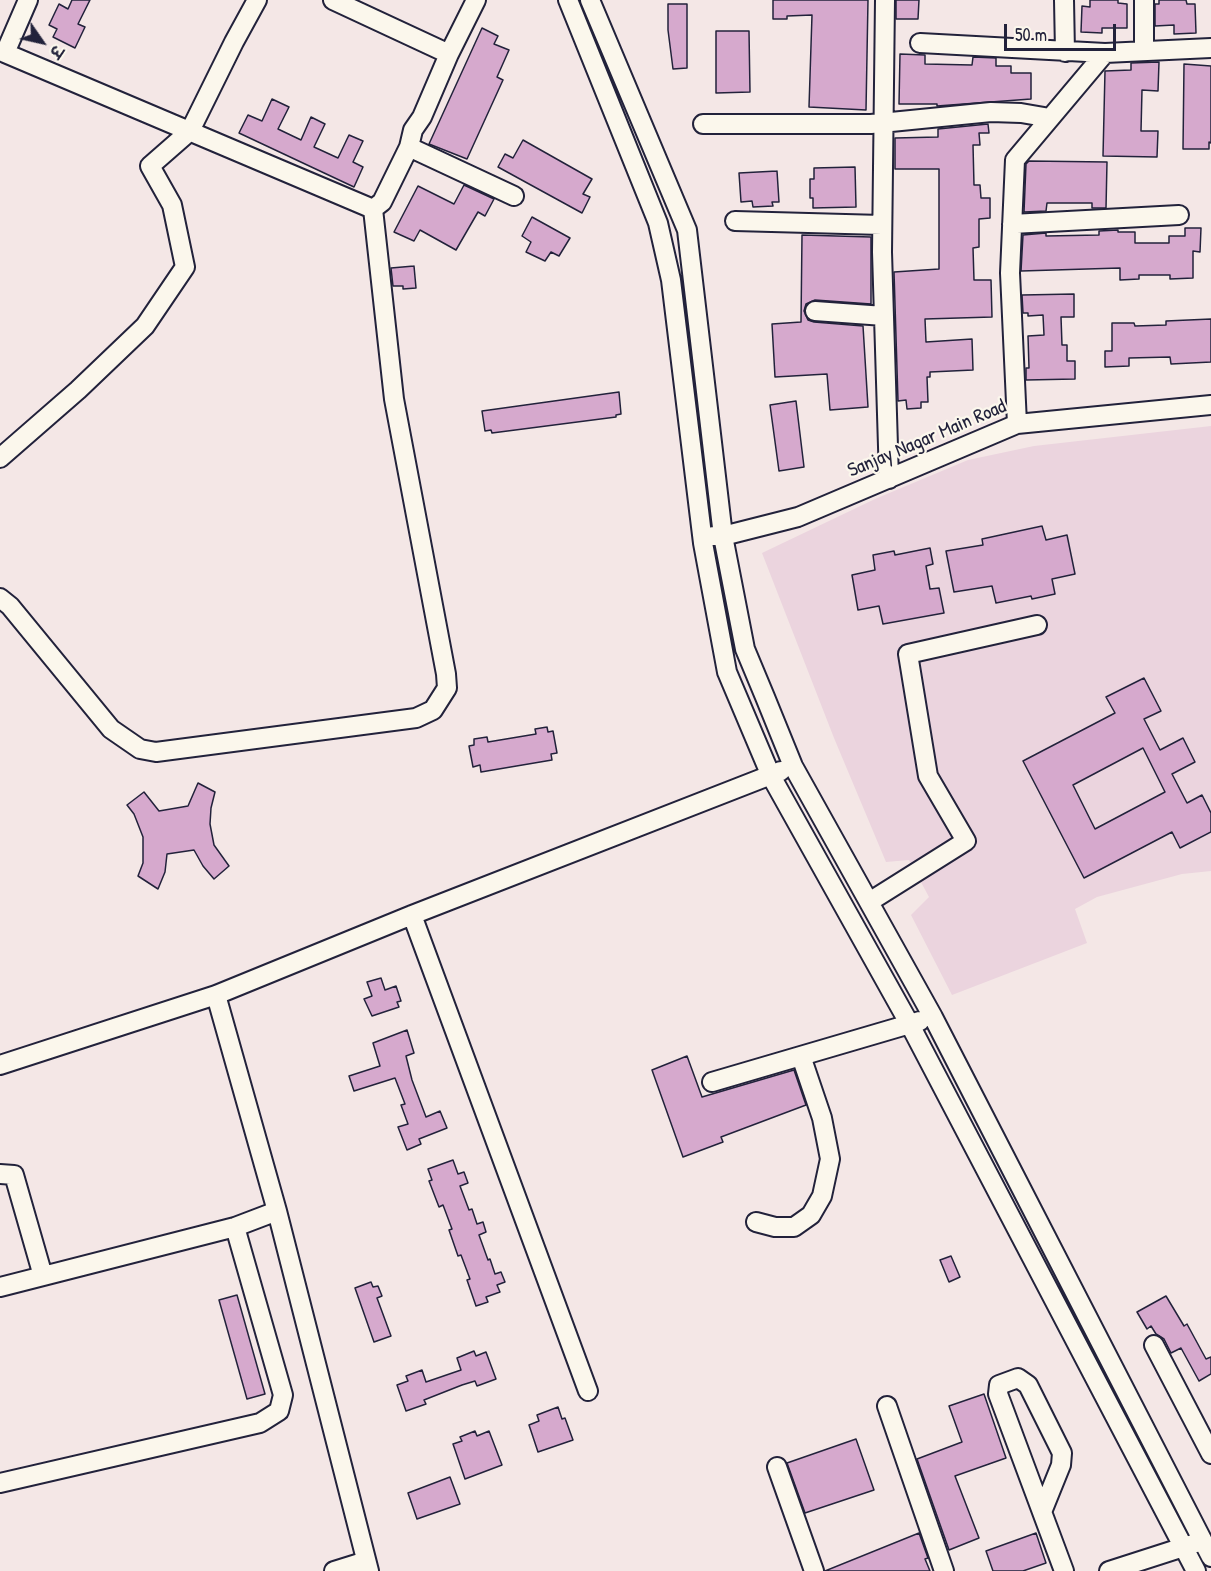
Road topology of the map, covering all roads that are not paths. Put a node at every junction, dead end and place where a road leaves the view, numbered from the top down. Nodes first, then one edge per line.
1 (28, 0) edge
2 (257, 0) edge
3 (333, 0) edge
4 (476, 0) edge
5 (568, 0) edge
6 (590, 0) edge
7 (885, 0) edge
8 (1064, 0) edge
9 (1144, 0) edge
10 (920, 43) dead end
11 (1211, 48) edge
12 (1144, 51) junction
13 (1065, 52) junction
14 (1105, 53) junction
15 (449, 54) junction
16 (1050, 118) junction
17 (884, 121) junction
18 (703, 124) dead end
19 (190, 132) junction
20 (409, 147) junction
21 (514, 196) dead end
22 (373, 209) junction
23 (1179, 214) dead end
24 (735, 221) dead end
25 (1012, 224) junction
26 (882, 225) junction
27 (815, 311) dead end
28 (884, 316) junction
29 (1211, 405) edge
30 (1017, 424) junction
31 (0, 458) edge
32 (889, 479) junction
33 (702, 536) junction
34 (723, 536) junction
35 (0, 598) edge
36 (1037, 625) dead end
37 (793, 766) junction
38 (771, 776) junction
39 (869, 902) junction
40 (412, 915) junction
41 (216, 995) junction
42 (933, 1017) junction
43 (909, 1023) junction
44 (801, 1056) junction
45 (0, 1065) edge
46 (712, 1082) dead end
47 (0, 1174) edge
48 (277, 1211) junction
49 (756, 1222) dead end
50 (235, 1227) junction
51 (43, 1276) junction
52 (0, 1287) edge
53 (1154, 1345) dead end
54 (588, 1391) dead end
55 (887, 1406) dead end
56 (1211, 1454) edge
57 (777, 1467) dead end
58 (0, 1483) edge
59 (1042, 1512) junction
60 (1203, 1540) junction
61 (1184, 1547) junction
62 (1211, 1557) edge
63 (368, 1566) edge
64 (334, 1571) edge
65 (814, 1571) edge
66 (944, 1571) edge
67 (1064, 1571) edge
68 (1109, 1571) edge
69 (1196, 1571) edge

1 - 19 street
2 - 19 street
3 - 15 street
4 - 15 street
5 - 33 street
6 - 34 street
7 - 17 street
8 - 13 street
9 - 12 street
10 - 13 street
11 - 12 street
12 - 14 street
13 - 14 street
14 - 16 street
15 - 20 street
16 - 17 street
16 - 25 street
17 - 18 street
17 - 26 street
19 - 22 street
19 - 31 street
20 - 21 street
20 - 22 street
22 - 35 street
23 - 25 street
24 - 26 street
25 - 30 street
26 - 28 street
27 - 28 street
28 - 32 street
29 - 30 street, Sanjay Nagar Main Road
30 - 32 street, Sanjay Nagar Main Road
32 - 34 street, Sanjay Nagar Main Road
33 - 34 street, Sanjay Nagar Main Road
33 - 38 street
34 - 37 street
36 - 39 street
37 - 38 street
37 - 39 street
38 - 40 street
38 - 43 street
39 - 42 street
40 - 41 street
40 - 54 street
41 - 45 street
41 - 48 street
42 - 43 street
42 - 60 street
43 - 44 street
43 - 61 street
44 - 46 street
44 - 49 street
47 - 51 street
48 - 50 street
48 - 63 street
50 - 51 street
50 - 58 street
51 - 52 street
53 - 56 street
55 - 66 street
57 - 65 street
59 - 59 street
59 - 67 street
60 - 61 street
60 - 62 street
61 - 68 street
61 - 69 street
63 - 64 street

